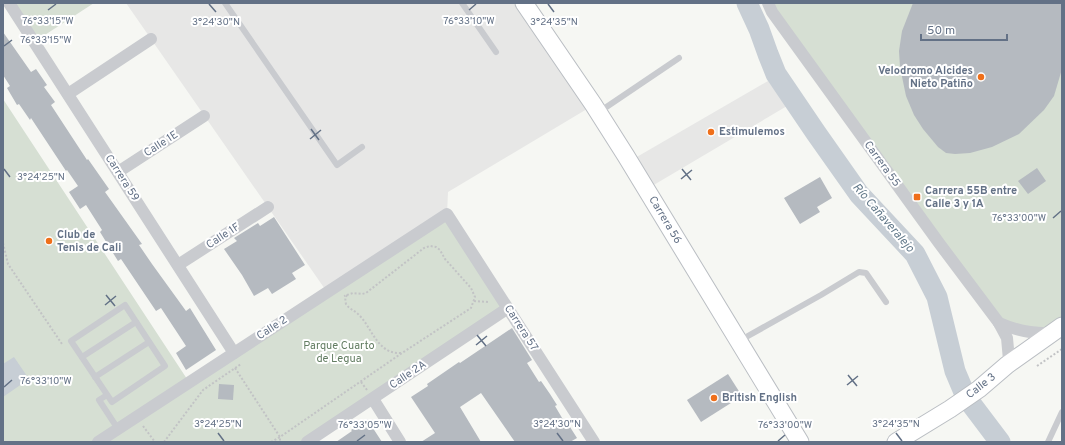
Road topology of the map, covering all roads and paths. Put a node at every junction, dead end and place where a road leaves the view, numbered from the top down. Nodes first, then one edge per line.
1 (9, 3) edge
2 (225, 3) edge
3 (462, 3) edge
4 (524, 3) edge
5 (768, 3) edge
6 (151, 39) dead end
7 (496, 52) dead end
8 (679, 58) dead end
9 (68, 94) junction
10 (599, 113) junction
11 (204, 116) dead end
12 (362, 147) dead end
13 (118, 172) junction
14 (268, 207) dead end
15 (446, 214) joint
16 (3, 243) edge
17 (178, 265) junction
18 (348, 294) junction
19 (342, 297) dead end
20 (886, 302) dead end
21 (508, 308) junction
22 (136, 322) junction
23 (999, 323) junction
24 (1058, 329) edge
25 (739, 341) junction
26 (149, 342) junction
27 (1062, 349) edge
28 (66, 350) dead end
29 (234, 353) junction
30 (402, 353) junction
31 (82, 357) junction
32 (241, 364) dead end
33 (1007, 365) junction
34 (1037, 366) dead end
35 (236, 369) junction
36 (96, 377) junction
37 (107, 394) junction
38 (373, 399) junction
39 (1062, 412) edge
40 (137, 416) junction
41 (118, 429) junction
42 (280, 438) junction
43 (98, 442) edge
44 (155, 442) edge
45 (164, 442) edge
46 (271, 442) edge
47 (280, 442) edge
48 (307, 442) edge
49 (400, 442) edge
50 (594, 442) edge
51 (800, 442) edge
52 (896, 442) edge
53 (1048, 442) edge

1 - 9 street, Carrera 59
2 - 12 lane
3 - 7 lane
4 - 10 street, Carrera 56
5 - 23 street, Carrera 55
6 - 9 street
8 - 10 lane
9 - 13 street, Carrera 59
10 - 25 street, Carrera 56
11 - 13 street, Calle 1E
13 - 17 street, Carrera 59
14 - 17 street, Calle 1F
15 - 21 street, Carrera 57
15 - 29 street, Calle 2
16 - 28 path
17 - 29 street, Carrera 59
18 - 19 path
18 - 30 path
18 - 30 path
20 - 25 lane
21 - 38 street, Calle 2A
21 - 50 street, Carrera 57
22 - 26 lane
22 - 31 lane
22 - 31 lane
23 - 24 street
23 - 33 street, Carrera 55
24 - 33 street, Calle 3
25 - 51 street, Carrera 56
26 - 36 lane
26 - 37 lane
27 - 34 path
29 - 35 path
29 - 40 street, Calle 2
30 - 42 path
31 - 36 lane
32 - 35 path
33 - 52 street, Calle 3
35 - 42 path
35 - 45 path
36 - 37 lane
37 - 41 lane
38 - 48 street, Calle 2A
38 - 49 street
39 - 53 lane
40 - 41 street, Calle 2
40 - 44 path
41 - 43 street, Calle 2
42 - 46 path
42 - 47 path

